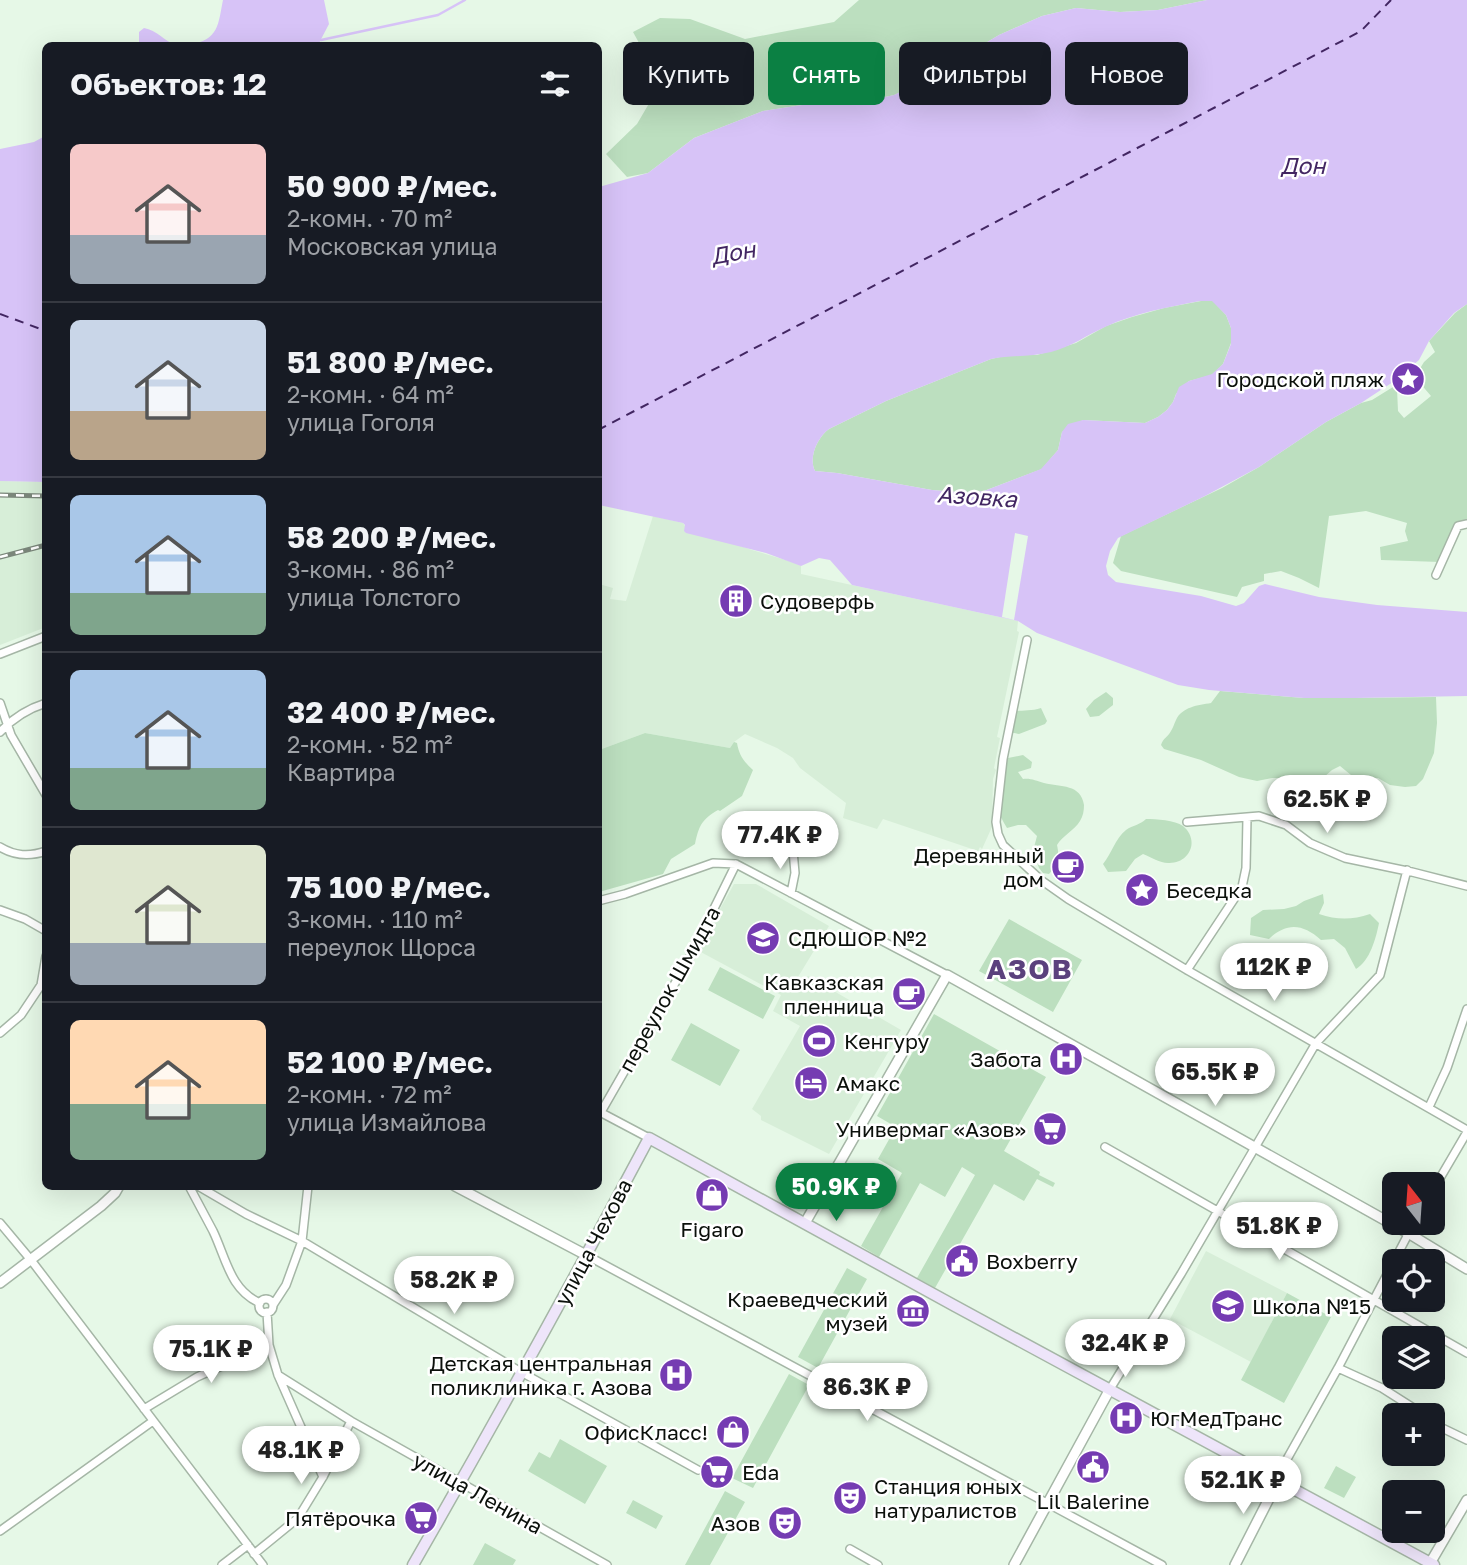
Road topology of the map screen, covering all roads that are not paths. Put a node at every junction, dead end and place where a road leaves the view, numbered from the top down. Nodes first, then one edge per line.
1 (1467, 524) edge
2 (1436, 575) dead end
3 (42, 638) edge
4 (1027, 640) dead end
5 (0, 654) edge
6 (0, 703) edge
7 (42, 705) edge
8 (8, 723) junction
9 (0, 732) edge
10 (42, 788) edge
11 (790, 817) dead end
12 (1247, 818) junction
13 (1187, 822) dead end
14 (0, 847) edge
15 (42, 852) edge
16 (736, 864) junction
17 (1407, 870) junction
18 (1467, 886) edge
19 (791, 893) junction
20 (602, 900) edge
21 (0, 910) edge
22 (42, 929) edge
23 (1187, 970) junction
24 (947, 975) junction
25 (42, 979) edge
26 (1467, 1009) edge
27 (0, 1032) edge
28 (1316, 1043) junction
29 (1429, 1107) junction
30 (602, 1108) edge
31 (602, 1112) edge
32 (1467, 1131) edge
33 (649, 1138) junction
34 (1105, 1147) dead end
35 (1255, 1148) junction
36 (1443, 1172) edge
37 (117, 1190) edge
38 (191, 1190) edge
39 (205, 1190) edge
40 (308, 1190) edge
41 (463, 1190) edge
42 (1218, 1211) junction
43 (1382, 1219) edge
44 (0, 1223) edge
45 (805, 1223) junction
46 (1406, 1236) edge
47 (1413, 1236) edge
48 (302, 1241) junction
49 (586, 1255) junction
50 (31, 1259) junction
51 (1467, 1269) edge
52 (0, 1283) edge
53 (1374, 1300) junction
54 (260, 1303) junction
55 (273, 1305) junction
56 (267, 1312) junction
57 (269, 1345) junction
58 (1467, 1353) edge
59 (1338, 1368) junction
60 (521, 1372) junction
61 (278, 1376) junction
62 (1110, 1389) junction
63 (1408, 1403) edge
64 (144, 1409) junction
65 (153, 1421) junction
66 (351, 1421) junction
67 (1445, 1429) edge
68 (1467, 1440) edge
69 (698, 1470) dead end
70 (323, 1477) junction
71 (1278, 1481) junction
72 (461, 1483) junction
73 (1467, 1500) edge
74 (1049, 1504) junction
75 (0, 1531) edge
76 (248, 1545) junction
77 (850, 1549) dead end
78 (254, 1554) junction
79 (1431, 1564) edge
80 (222, 1565) edge
81 (263, 1565) edge
82 (413, 1565) edge
83 (607, 1565) edge
84 (878, 1565) edge
85 (1014, 1565) edge
86 (1162, 1565) edge
87 (1235, 1565) edge

1 - 2 street
3 - 5 street
4 - 23 street
6 - 8 street
7 - 8 street
8 - 9 street
8 - 10 street
11 - 19 street
12 - 13 street
12 - 17 street
12 - 23 street
14 - 15 street
16 - 19 street
16 - 20 street
16 - 30 street, переулок Шмидта
17 - 18 street
17 - 28 street
19 - 24 street
21 - 22 street
23 - 28 street
24 - 35 street
24 - 45 street
25 - 27 street
26 - 29 street
28 - 29 street
28 - 35 street
29 - 32 street
31 - 33 street
32 - 36 street
33 - 45 main road
33 - 49 main road, улица Чехова
34 - 42 street
35 - 42 street
35 - 43 street
37 - 50 street
38 - 54 street
39 - 48 street
40 - 48 street
41 - 49 street
42 - 53 street
42 - 62 street
44 - 50 street
45 - 62 main road
46 - 53 street
47 - 51 street
48 - 55 street
48 - 60 street
49 - 60 main road, улица Чехова
49 - 74 street
50 - 52 street
50 - 64 street
53 - 58 street
53 - 59 street
54 - 55 street
54 - 56 street
55 - 56 street
56 - 57 street
57 - 61 street
57 - 64 street
59 - 63 street
59 - 71 street
60 - 69 street
60 - 72 main road, улица Чехова
61 - 66 street, улица Ленина
61 - 70 street
62 - 71 main road
62 - 74 street
64 - 65 street
65 - 75 street
65 - 76 street
66 - 70 street
66 - 72 street, улица Ленина
67 - 68 street
70 - 78 street
71 - 79 main road
71 - 87 street
72 - 82 main road, улица Чехова
72 - 83 street, улица Ленина
73 - 79 street
74 - 85 street
74 - 86 street
76 - 78 street
76 - 80 street
77 - 84 street
78 - 81 street

